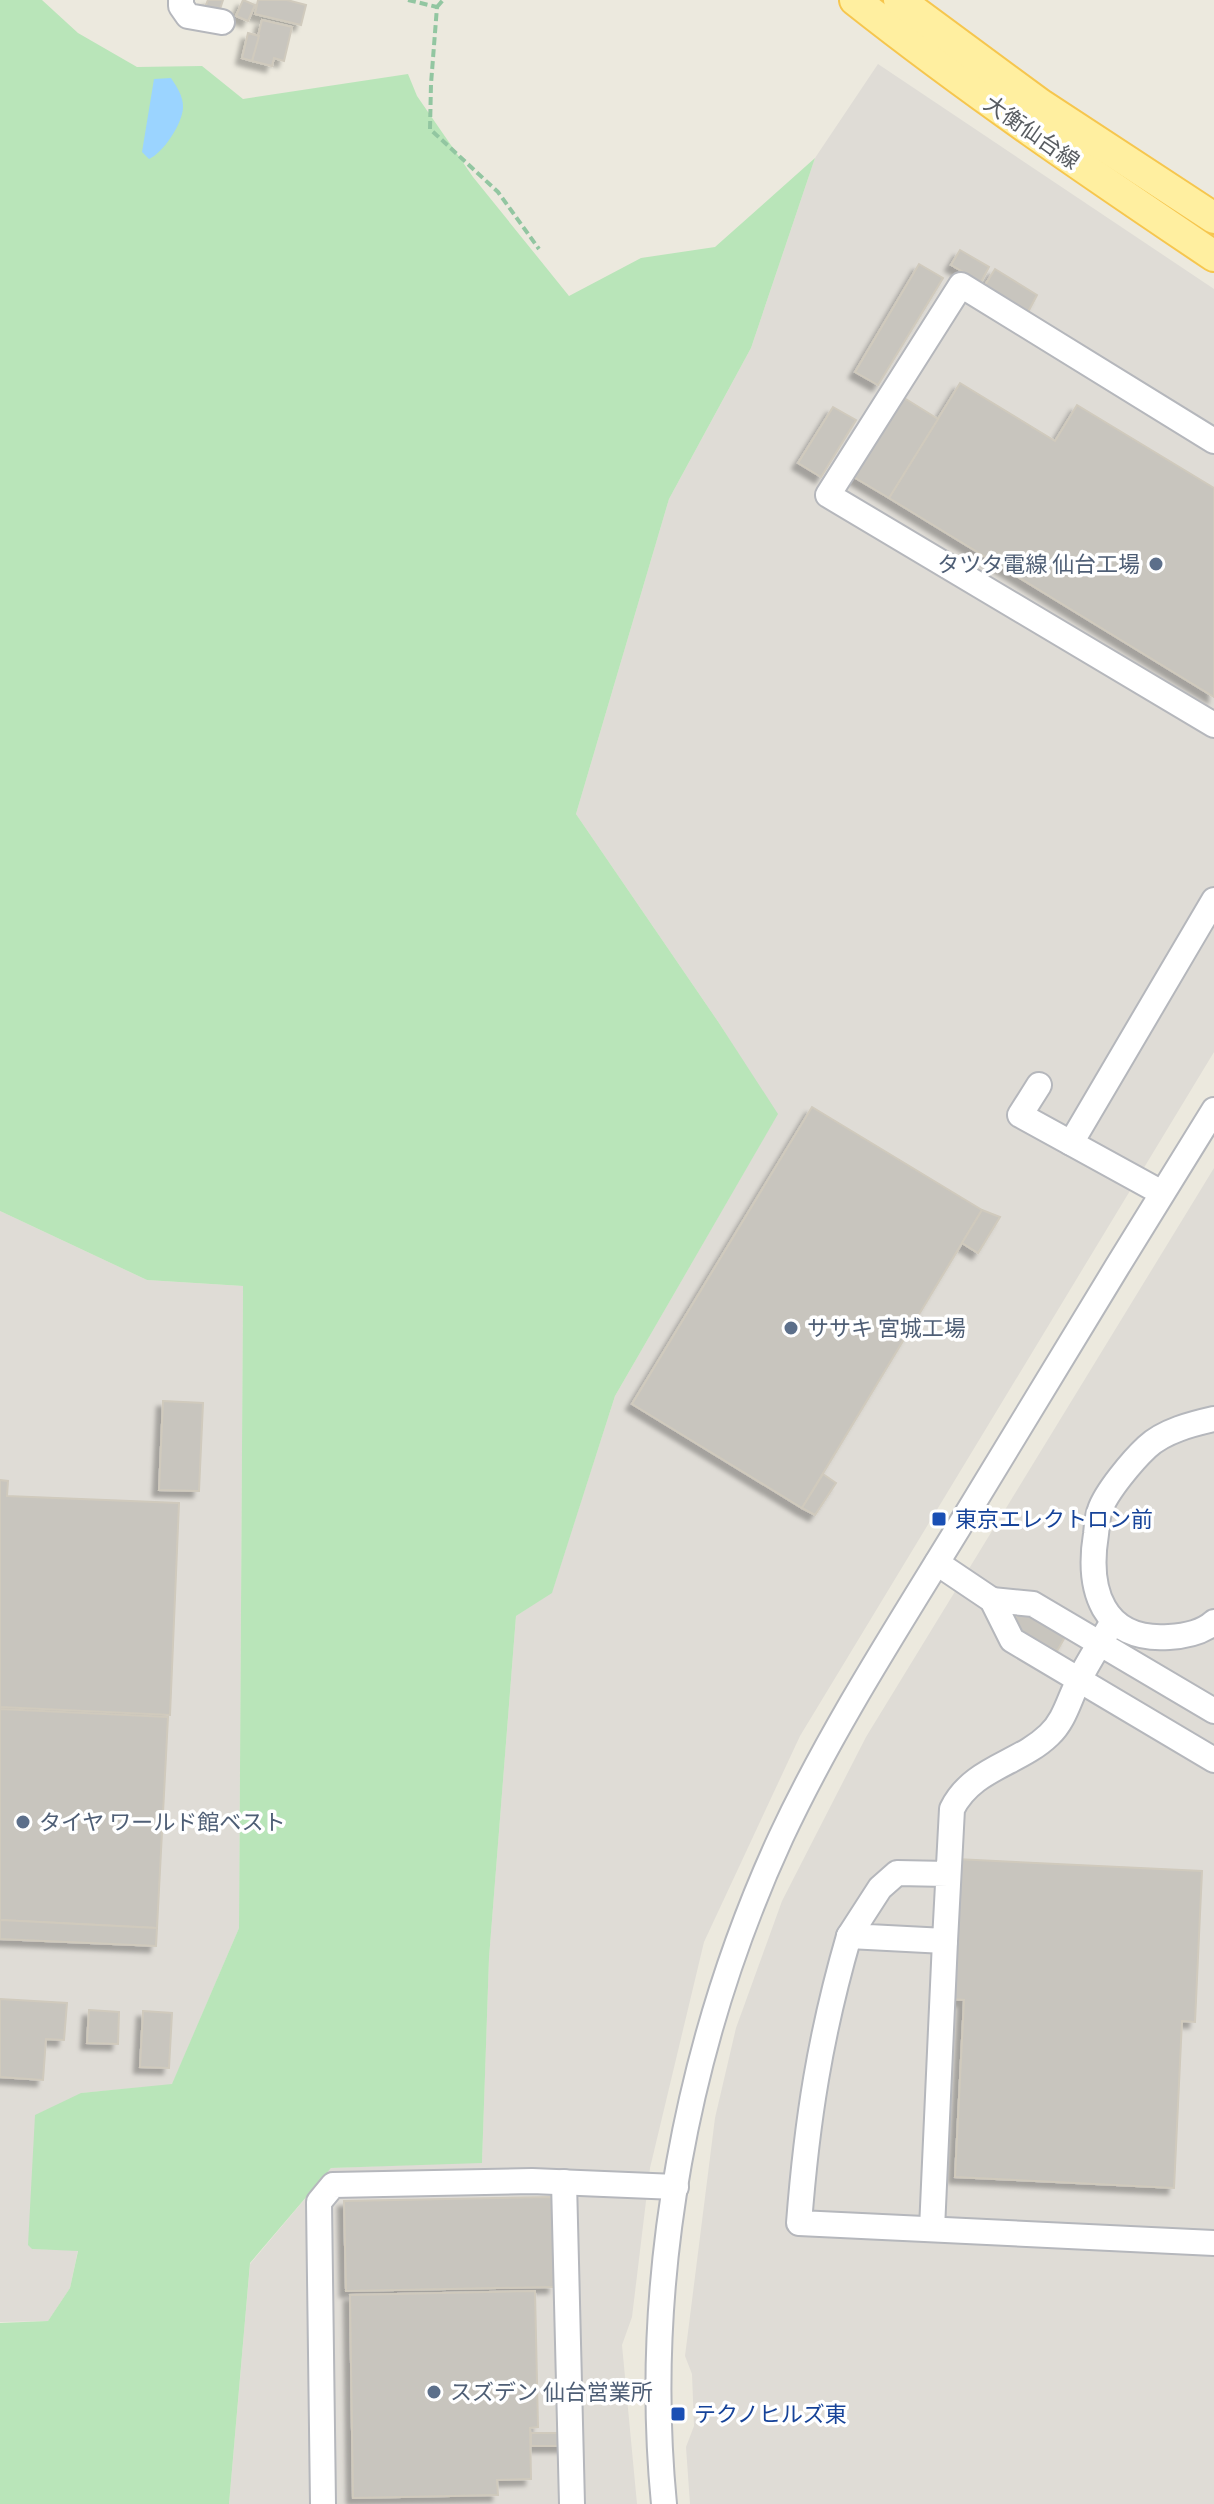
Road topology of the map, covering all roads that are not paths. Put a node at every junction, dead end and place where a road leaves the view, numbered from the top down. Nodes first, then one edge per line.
1 (181, 0) edge
2 (855, 0) edge
3 (899, 0) edge
4 (222, 22) dead end
5 (1214, 218) edge
6 (1214, 256) edge
7 (1214, 441) edge
8 (1214, 725) edge
9 (1214, 900) edge
10 (1039, 1085) dead end
11 (1210, 1126) edge
12 (1071, 1143) junction
13 (1162, 1193) junction
14 (1214, 1419) edge
15 (937, 1563) junction
16 (992, 1600) junction
17 (1113, 1621) junction
18 (1214, 1622) edge
19 (1100, 1645) junction
20 (1079, 1680) junction
21 (1214, 1711) edge
22 (1214, 1760) edge
23 (948, 1874) junction
24 (849, 1936) junction
25 (945, 1941) junction
26 (564, 2182) junction
27 (676, 2187) junction
28 (932, 2229) junction
29 (1214, 2243) edge
30 (323, 2504) edge
31 (572, 2504) edge
32 (664, 2504) edge

1 - 4 street
2 - 6 main road, 大衡仙台線
3 - 5 main road, 大衡仙台線
7 - 8 street
9 - 12 street
10 - 12 street
11 - 13 street
12 - 13 street
13 - 15 street
14 - 17 street
15 - 16 street
15 - 27 street
16 - 19 street
16 - 20 street
17 - 18 street
17 - 19 street
19 - 20 street
19 - 21 street
20 - 22 street
20 - 23 street
23 - 24 street
23 - 25 street
24 - 25 street
24 - 28 street
25 - 28 street
26 - 27 street
26 - 30 street
26 - 31 street
27 - 32 street
28 - 29 street

